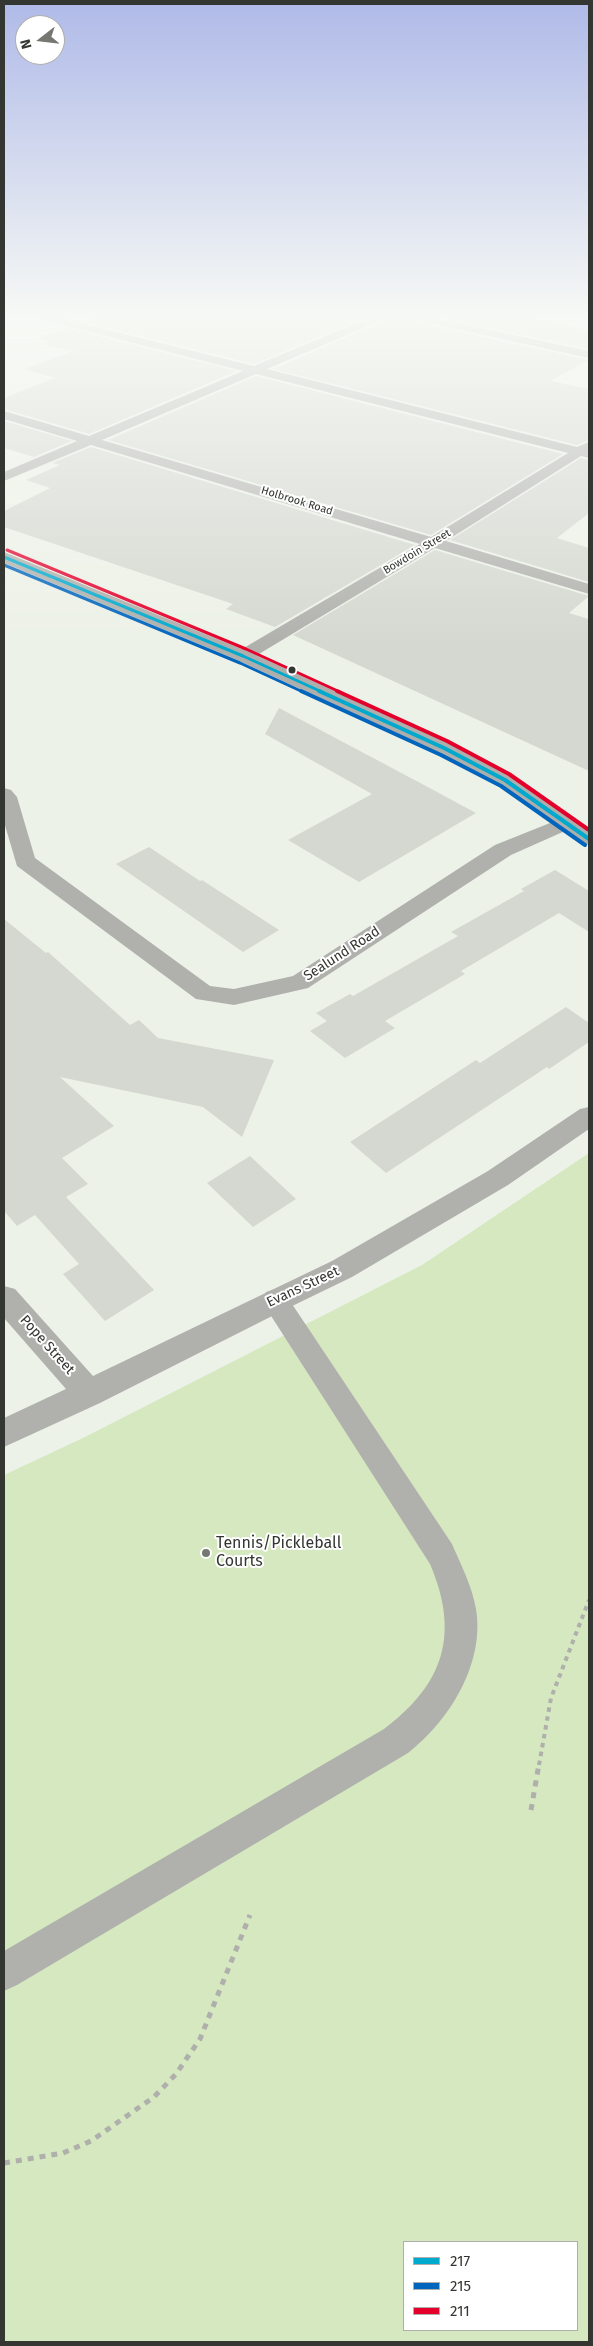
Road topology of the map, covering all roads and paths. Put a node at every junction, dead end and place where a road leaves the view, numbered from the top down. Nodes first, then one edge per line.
1 (43, 426) edge
2 (122, 426) edge
3 (490, 426) edge
4 (90, 440) junction
5 (586, 450) edge
6 (4, 477) edge
7 (434, 543) junction
8 (4, 557) edge
9 (589, 589) edge
10 (243, 656) junction
11 (4, 794) edge
12 (567, 822) junction
13 (589, 840) edge
14 (589, 1116) edge
15 (4, 1298) edge
16 (275, 1300) junction
17 (89, 1393) junction
18 (4, 1433) edge
19 (589, 1600) edge
20 (531, 1810) dead end
21 (250, 1915) dead end
22 (4, 1972) edge
23 (4, 2163) edge

1 - 4 street, Holbrook Road
2 - 4 street
3 - 5 street
4 - 6 street
4 - 7 street, Holbrook Road
5 - 7 street, Bowdoin Street
7 - 9 street, Holbrook Road
7 - 10 street, Bowdoin Street
8 - 10 main road
10 - 12 main road
11 - 12 street, Sealund Road
12 - 13 main road
14 - 16 street, Evans Street
15 - 17 street, Pope Street
16 - 17 street, Evans Street
16 - 22 lane
17 - 18 street, Evans Street
19 - 20 path
21 - 23 path

